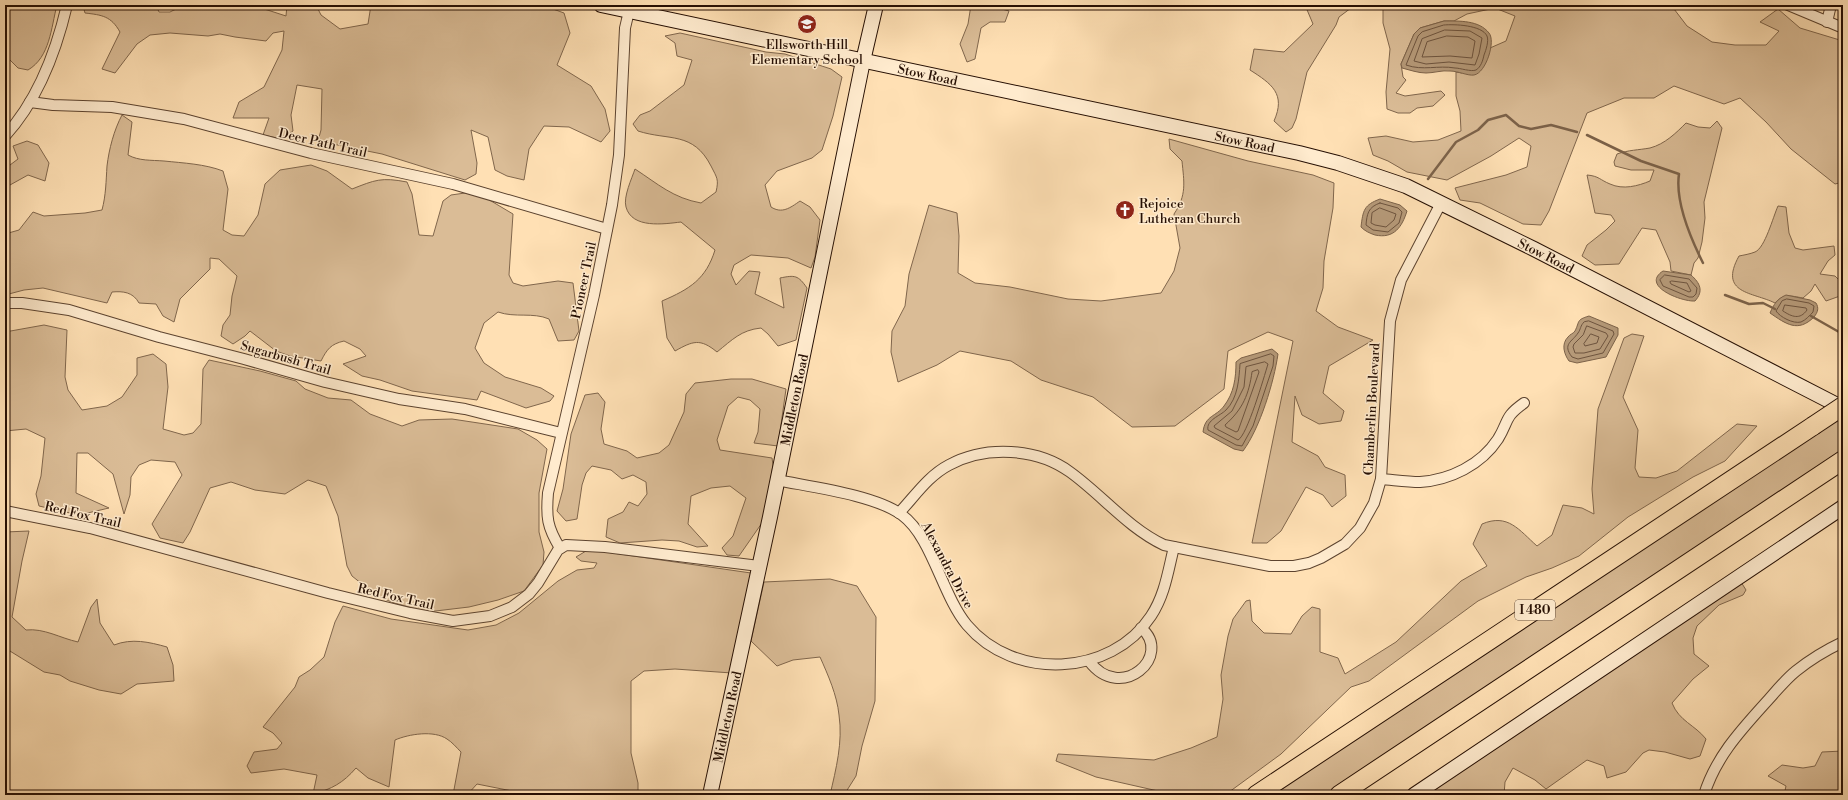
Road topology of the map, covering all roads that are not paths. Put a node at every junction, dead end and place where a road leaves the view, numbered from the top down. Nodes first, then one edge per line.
1 (67, 5) edge
2 (601, 5) edge
3 (876, 5) edge
4 (1788, 5) edge
5 (1831, 5) edge
6 (629, 11) junction
7 (1827, 22) junction
8 (1843, 28) edge
9 (863, 61) junction
10 (30, 102) junction
11 (5, 136) edge
12 (1441, 203) junction
13 (607, 228) junction
14 (5, 303) edge
15 (1524, 403) dead end
16 (1838, 405) edge
17 (561, 432) junction
18 (1843, 460) edge
19 (1381, 479) junction
20 (777, 480) junction
21 (1843, 507) edge
22 (5, 511) edge
23 (899, 513) junction
24 (1174, 547) junction
25 (560, 548) junction
26 (759, 566) junction
27 (1141, 628) junction
28 (1843, 642) edge
29 (1089, 661) junction
30 (710, 795) edge
31 (1256, 795) edge
32 (1339, 795) edge
33 (1414, 795) edge
34 (1704, 795) edge

1 - 10 street
2 - 6 street, Stow Road
3 - 9 street, Middleton Road
4 - 7 street
5 - 7 street
6 - 9 street, Stow Road
6 - 13 street, Pioneer Trail
7 - 8 street
9 - 12 street, Stow Road
9 - 20 street, Middleton Road
10 - 11 street
10 - 13 street, Deer Path Trail
12 - 16 street, Stow Road
12 - 19 street, Chamberlin Boulevard
13 - 17 street, Pioneer Trail
14 - 17 street, Sugarbush Trail
15 - 19 street
16 - 31 highway, I 480, bridge
17 - 25 street, Pioneer Trail
18 - 32 highway
19 - 24 street, Chamberlin Boulevard
20 - 23 street, Alexandra Drive
20 - 26 street, Middleton Road
21 - 33 street
22 - 25 street, Red Fox Trail
23 - 24 street, Chamberlin Boulevard
23 - 29 street, Alexandra Drive
24 - 27 street, Alexandra Drive
25 - 26 street
26 - 30 street, Middleton Road
27 - 29 street, Alexandra Drive
27 - 29 street
28 - 34 street

